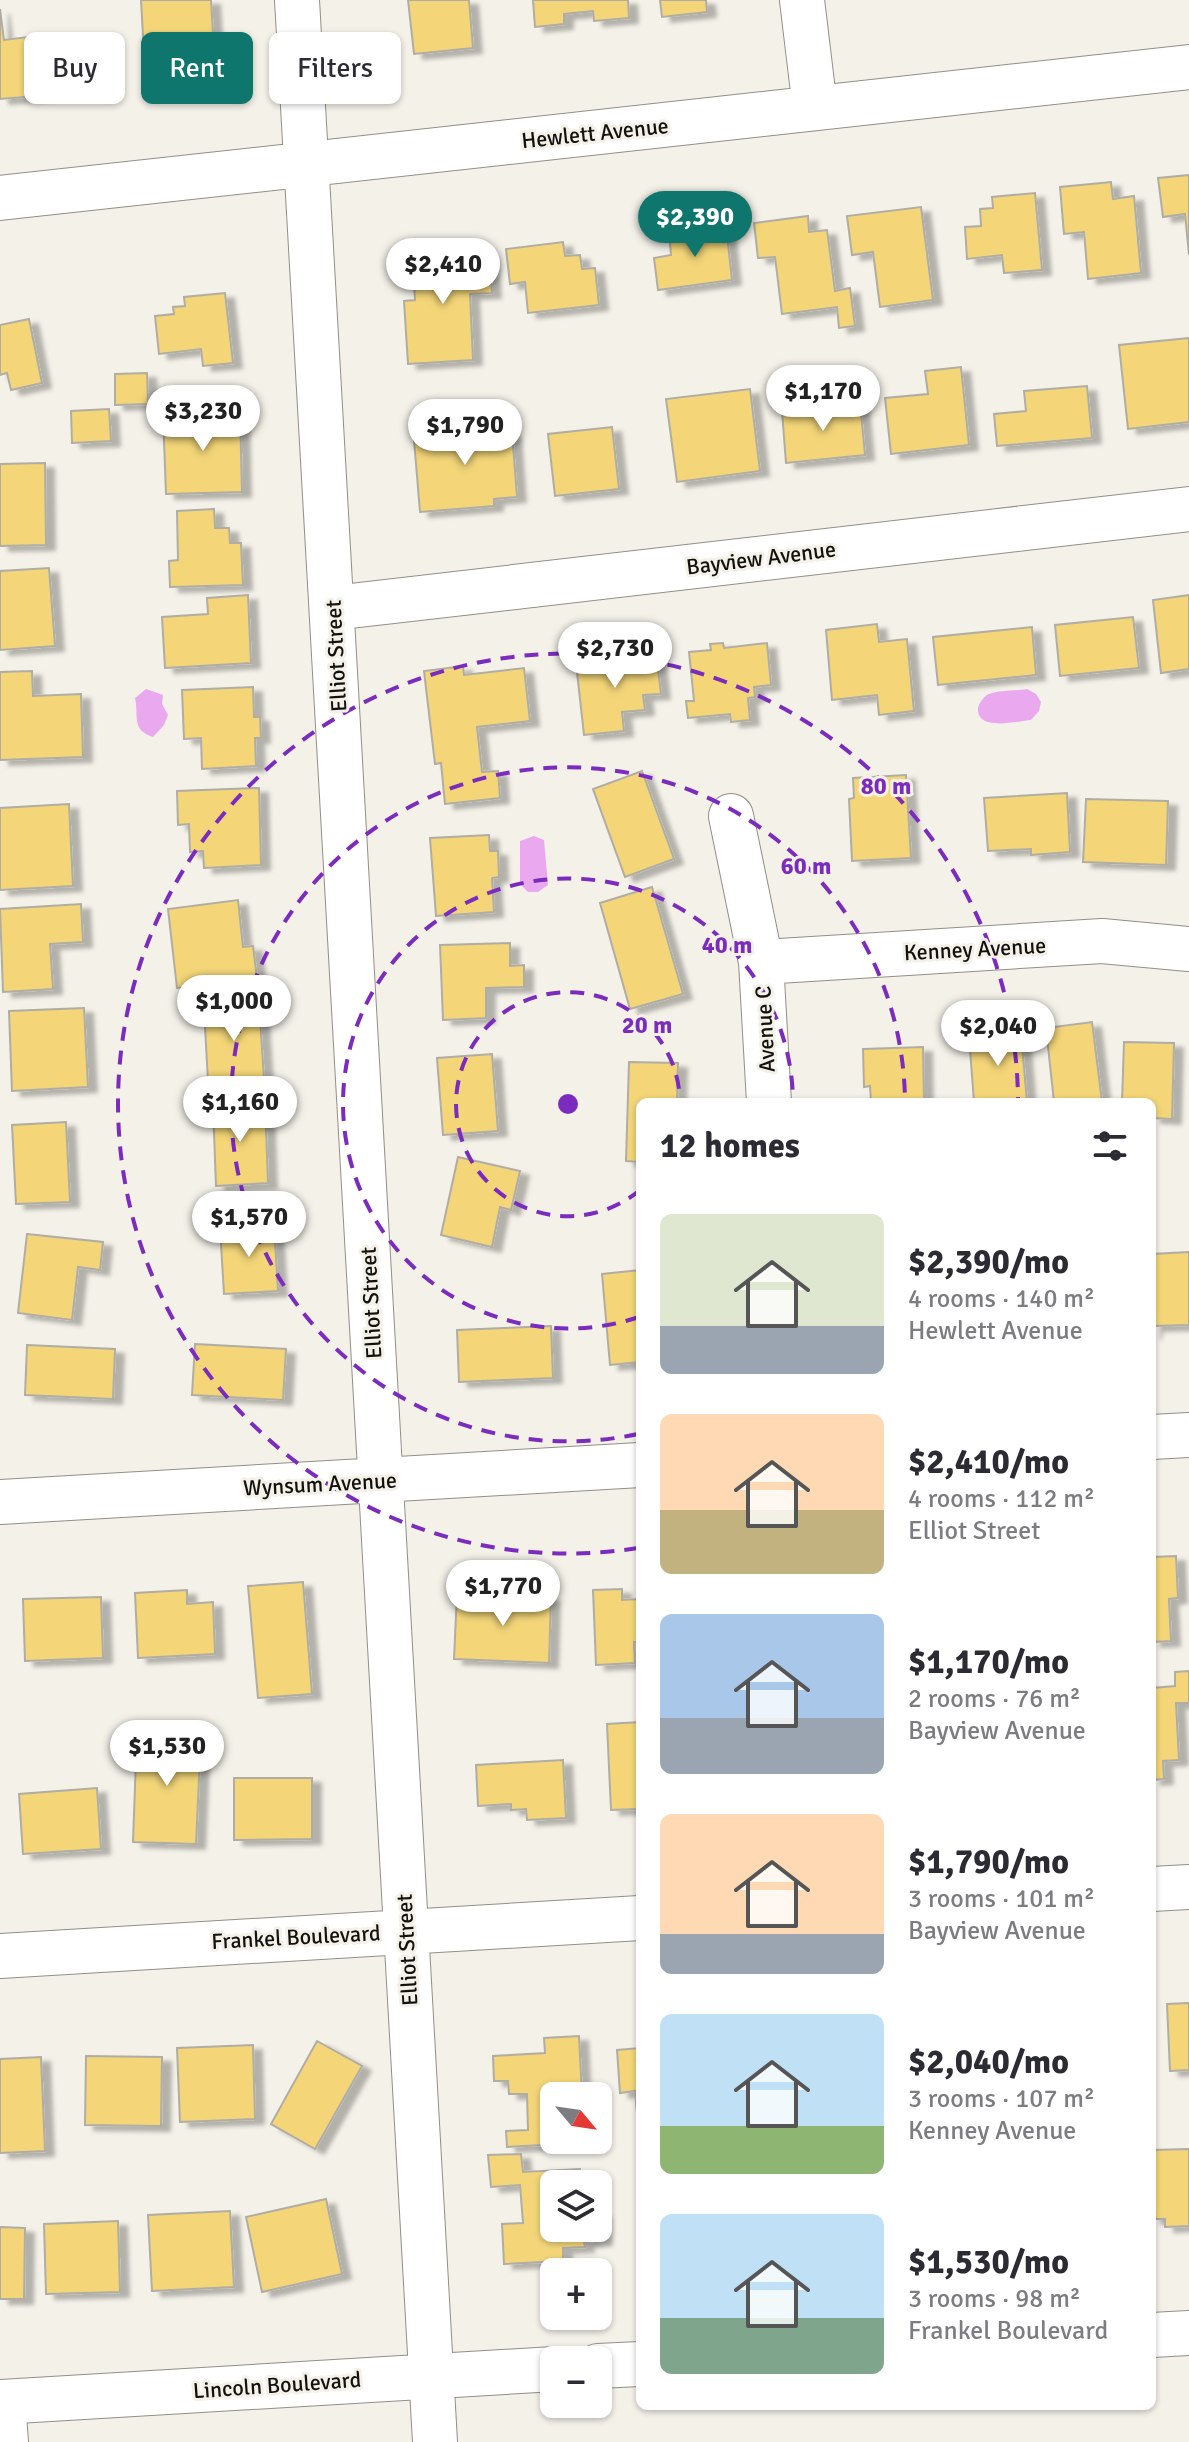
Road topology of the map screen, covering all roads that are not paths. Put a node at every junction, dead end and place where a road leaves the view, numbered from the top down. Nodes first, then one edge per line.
1 (297, 0) edge
2 (802, 0) edge
3 (1189, 67) edge
4 (815, 108) junction
5 (306, 165) junction
6 (0, 198) edge
7 (1189, 509) edge
8 (333, 608) junction
9 (731, 816) dead end
10 (1189, 949) edge
11 (761, 962) junction
12 (769, 1098) edge
13 (1189, 1435) edge
14 (1156, 1437) edge
15 (636, 1465) edge
16 (381, 1480) junction
17 (0, 1502) edge
18 (1189, 1887) edge
19 (1156, 1889) edge
20 (636, 1918) edge
21 (406, 1931) junction
22 (0, 1956) edge
23 (1189, 2333) edge
24 (1156, 2335) edge
25 (636, 2364) edge
26 (612, 2365) edge
27 (540, 2370) edge
28 (431, 2375) junction
29 (3, 2415) edge
30 (435, 2442) edge

1 - 5 street, Elliot Street
2 - 4 street
3 - 4 street, Hewlett Avenue
4 - 5 street, Hewlett Avenue
5 - 6 street, Hewlett Avenue
5 - 8 street, Elliot Street
7 - 8 street, Bayview Avenue
8 - 16 street, Elliot Street
9 - 11 street, Avenue C
10 - 11 street, Kenney Avenue
11 - 12 street, Avenue C
13 - 14 street
15 - 16 street, Wynsum Avenue
16 - 17 street, Wynsum Avenue
16 - 21 street, Elliot Street
18 - 19 street
20 - 21 street, Frankel Boulevard
21 - 22 street, Frankel Boulevard
21 - 28 street, Elliot Street
23 - 24 street
25 - 26 street
27 - 28 street, Lincoln Boulevard
28 - 29 street, Lincoln Boulevard
28 - 30 street, Elliot Street

